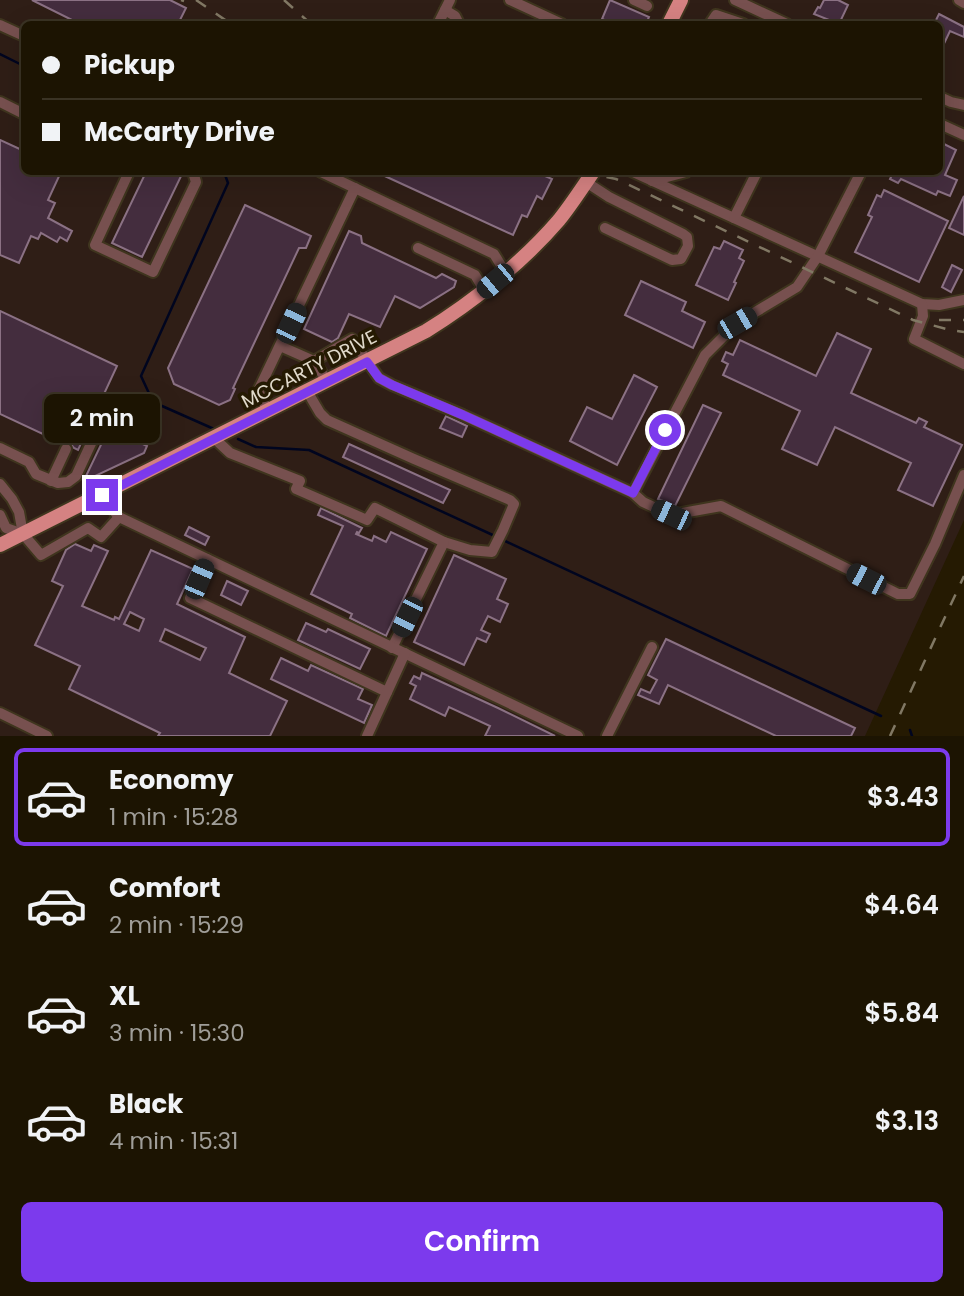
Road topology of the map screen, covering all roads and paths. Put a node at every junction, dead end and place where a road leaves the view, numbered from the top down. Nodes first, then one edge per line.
1 (510, 0) edge
2 (634, 0) edge
3 (681, 0) edge
4 (735, 0) edge
5 (959, 0) edge
6 (964, 2) edge
7 (448, 5) edge
8 (647, 6) dead end
9 (440, 21) edge
10 (458, 21) edge
11 (556, 21) edge
12 (670, 21) edge
13 (712, 21) edge
14 (732, 21) edge
15 (780, 21) edge
16 (0, 25) edge
17 (21, 35) edge
18 (943, 98) edge
19 (0, 102) edge
20 (964, 105) edge
21 (21, 112) edge
22 (943, 125) edge
23 (964, 135) edge
24 (129, 175) edge
25 (194, 175) edge
26 (327, 175) edge
27 (642, 175) edge
28 (664, 175) edge
29 (756, 175) edge
30 (859, 175) edge
31 (590, 177) edge
32 (652, 180) junction
33 (355, 188) junction
34 (734, 218) junction
35 (605, 228) dead end
36 (418, 248) dead end
37 (818, 256) junction
38 (505, 272) junction
39 (484, 290) junction
40 (964, 300) edge
41 (922, 304) junction
42 (280, 346) junction
43 (314, 361) junction
44 (367, 362) junction
45 (964, 364) edge
46 (327, 382) junction
47 (307, 391) junction
48 (268, 411) junction
49 (95, 435) dead end
50 (214, 438) junction
51 (0, 449) edge
52 (66, 450) dead end
53 (964, 475) edge
54 (51, 481) junction
55 (0, 484) edge
56 (633, 493) junction
57 (102, 495) junction
58 (0, 515) edge
59 (119, 517) junction
60 (23, 534) junction
61 (444, 542) junction
62 (0, 545) edge
63 (207, 559) junction
64 (652, 647) dead end
65 (392, 648) junction
66 (405, 653) junction
67 (387, 692) junction
68 (0, 713) edge
69 (47, 736) edge
70 (367, 736) edge
71 (578, 736) edge
72 (607, 736) edge

1 - 11 street
2 - 8 street
3 - 12 main road
4 - 15 street
5 - 6 street
7 - 9 street
7 - 10 street
13 - 14 street
16 - 17 street
18 - 20 street
19 - 21 street
22 - 23 street
24 - 25 street
26 - 33 street
27 - 32 street
28 - 32 street
29 - 34 street
30 - 37 street
31 - 35 street
31 - 38 main road, MCCARTY DRIVE
32 - 34 street
33 - 38 street
33 - 42 street
34 - 37 street
36 - 39 street
37 - 41 street
37 - 56 street
38 - 39 main road, MCCARTY DRIVE
39 - 44 main road, MCCARTY DRIVE
40 - 41 street
41 - 45 street
42 - 43 street
42 - 48 street
43 - 44 street
43 - 46 street
44 - 46 main road, MCCARTY DRIVE
44 - 56 street
46 - 47 main road, MCCARTY DRIVE
47 - 48 main road, MCCARTY DRIVE
47 - 61 street
48 - 50 main road, MCCARTY DRIVE
49 - 54 street
50 - 57 main road, MCCARTY DRIVE
50 - 61 street
51 - 54 street
52 - 54 street
53 - 56 street
55 - 60 street
57 - 59 street
57 - 60 main road, MCCARTY DRIVE
58 - 60 street
59 - 60 street
59 - 63 street
60 - 62 main road, MCCARTY DRIVE
61 - 65 street
63 - 65 street
63 - 67 street
64 - 72 street
65 - 66 street
66 - 67 street
66 - 71 street
67 - 70 street
68 - 69 street

